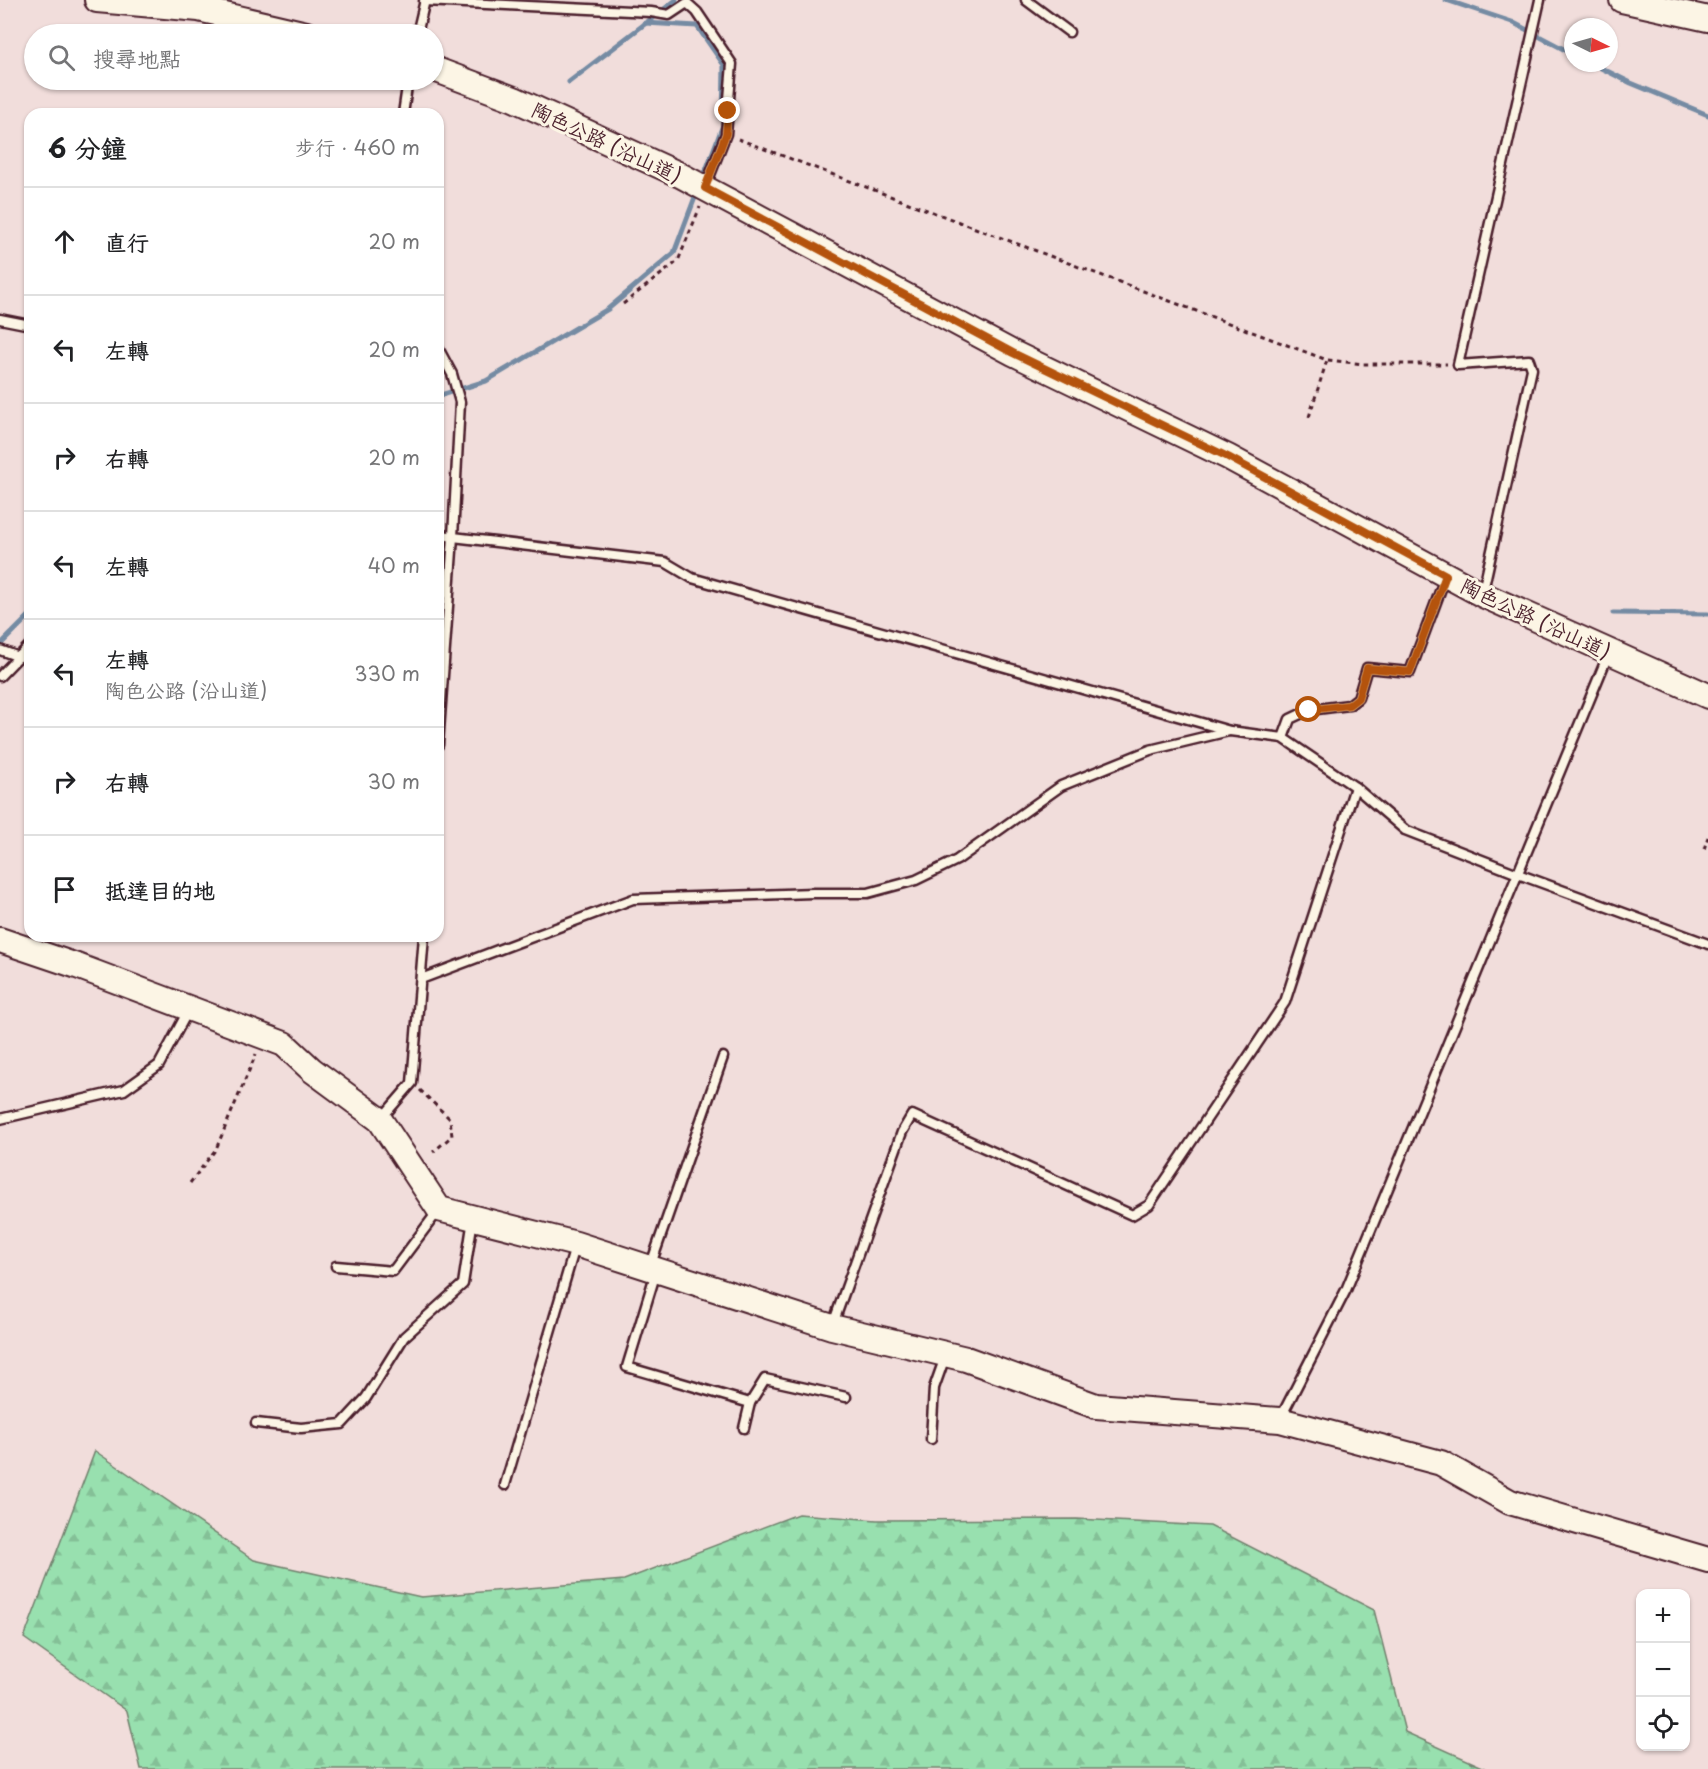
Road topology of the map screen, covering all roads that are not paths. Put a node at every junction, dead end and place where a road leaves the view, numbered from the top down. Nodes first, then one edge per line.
1 (97, 0) edge
2 (424, 0) edge
3 (1026, 0) edge
4 (1540, 0) edge
5 (1622, 0) edge
6 (1708, 19) edge
7 (263, 24) edge
8 (419, 24) edge
9 (1069, 32) dead end
10 (444, 73) edge
11 (407, 90) edge
12 (404, 108) edge
13 (705, 188) junction
14 (0, 319) edge
15 (24, 324) edge
16 (444, 359) edge
17 (444, 535) edge
18 (453, 537) junction
19 (1446, 575) junction
20 (1483, 595) junction
21 (0, 650) edge
22 (24, 652) edge
23 (1609, 652) junction
24 (19, 657) junction
25 (444, 662) edge
26 (0, 676) edge
27 (1708, 696) edge
28 (1230, 731) junction
29 (1282, 738) junction
30 (1355, 787) junction
31 (1518, 874) junction
32 (0, 940) edge
33 (424, 942) edge
34 (1708, 944) edge
35 (421, 979) junction
36 (189, 1009) junction
37 (723, 1058) dead end
38 (0, 1119) edge
39 (380, 1120) junction
40 (439, 1209) junction
41 (473, 1218) junction
42 (576, 1244) junction
43 (336, 1266) dead end
44 (654, 1268) junction
45 (832, 1327) junction
46 (945, 1355) junction
47 (846, 1397) dead end
48 (750, 1403) junction
49 (1280, 1420) junction
50 (256, 1423) dead end
51 (744, 1428) dead end
52 (931, 1439) dead end
53 (505, 1485) dead end
54 (1708, 1560) edge

1 - 7 street
2 - 8 lane
2 - 13 lane
3 - 9 lane
4 - 20 lane
5 - 6 street
10 - 13 street, 陶色公路 (沿山道)
11 - 12 lane
13 - 19 street, 陶色公路 (沿山道)
14 - 15 lane
16 - 18 lane
17 - 18 lane
18 - 25 lane
18 - 28 lane
19 - 20 street, 陶色公路 (沿山道)
19 - 29 lane
20 - 23 street, 陶色公路 (沿山道)
21 - 24 lane
22 - 24 lane
23 - 27 street, 陶色公路 (沿山道)
23 - 31 lane
24 - 26 lane
28 - 29 lane
28 - 35 lane
29 - 30 lane
30 - 31 lane
30 - 45 lane
31 - 34 lane
31 - 49 lane
32 - 36 street
33 - 35 lane
35 - 39 lane
36 - 38 lane
36 - 39 street
37 - 44 lane
39 - 40 street
40 - 41 street
40 - 43 lane
41 - 42 street
41 - 50 lane
42 - 44 street
42 - 53 lane
44 - 45 street
44 - 48 lane
45 - 46 street
46 - 49 street
46 - 52 lane
47 - 48 lane
48 - 51 lane
49 - 54 street

